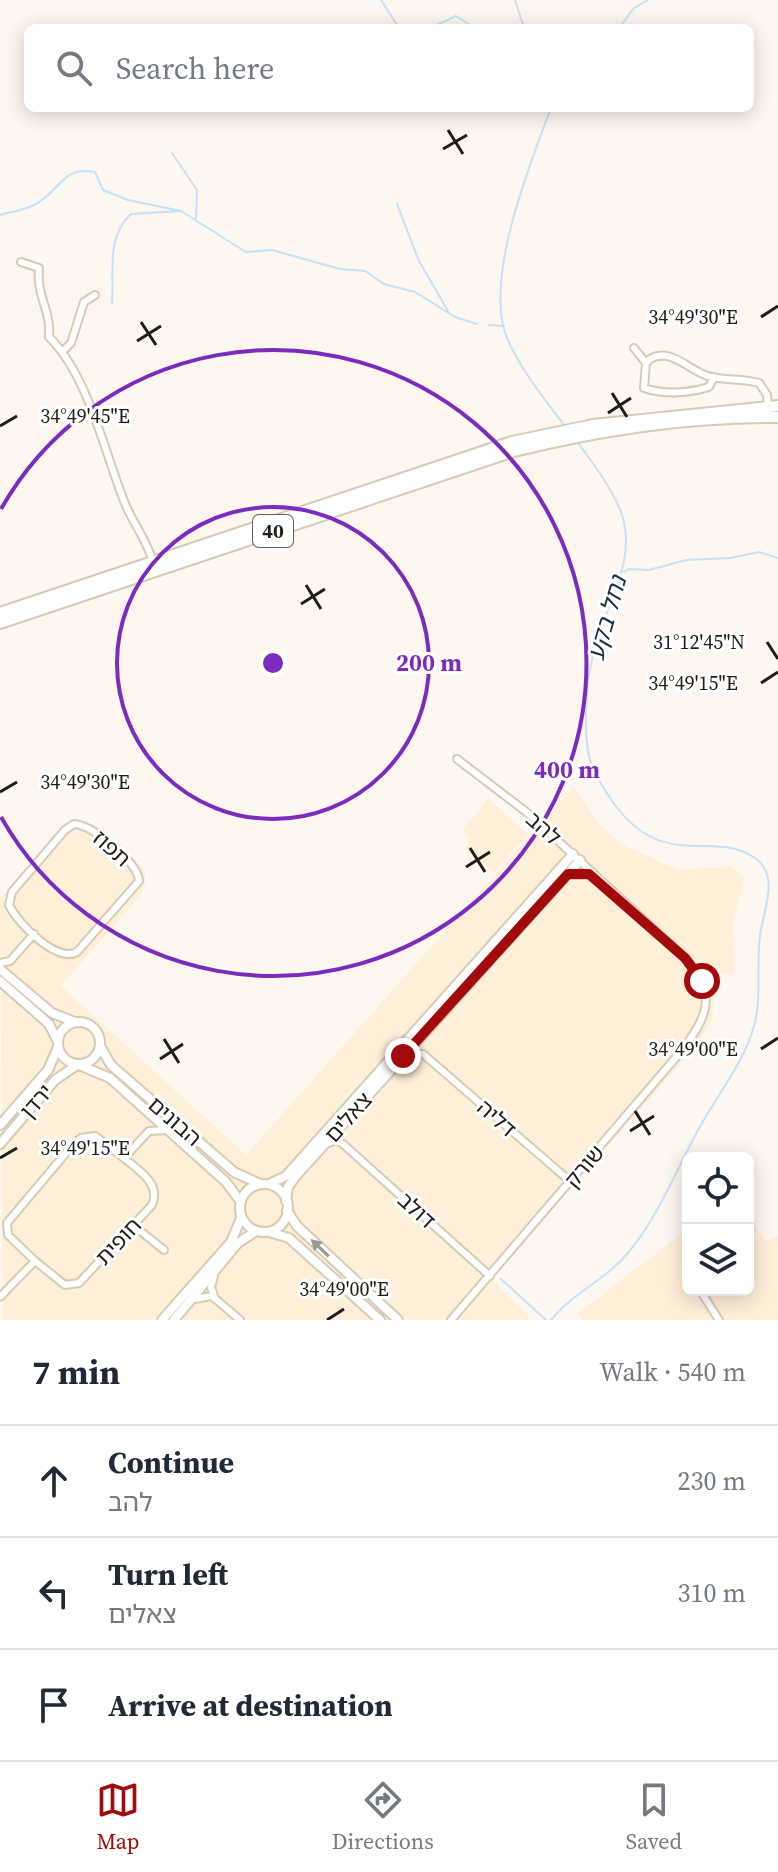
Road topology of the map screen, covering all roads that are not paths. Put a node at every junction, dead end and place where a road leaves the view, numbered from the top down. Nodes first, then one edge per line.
1 (21, 262) dead end
2 (95, 295) dead end
3 (634, 348) dead end
4 (63, 351) junction
5 (646, 363) junction
6 (714, 377) junction
7 (773, 407) edge
8 (778, 417) edge
9 (595, 429) junction
10 (547, 438) junction
11 (153, 562) junction
12 (118, 573) junction
13 (0, 606) edge
14 (2, 620) edge
15 (457, 759) dead end
16 (577, 857) junction
17 (568, 874) junction
18 (589, 874) junction
19 (34, 934) junction
20 (10, 961) junction
21 (0, 966) edge
22 (695, 969) joint
23 (6, 984) edge
24 (76, 1022) junction
25 (422, 1035) junction
26 (58, 1044) junction
27 (100, 1046) junction
28 (423, 1054) junction
29 (403, 1056) junction
30 (78, 1065) junction
31 (148, 1113) junction
32 (0, 1125) edge
33 (340, 1126) junction
34 (149, 1131) junction
35 (169, 1131) junction
36 (0, 1144) edge
37 (343, 1144) junction
38 (323, 1146) junction
39 (124, 1158) junction
40 (571, 1182) junction
41 (264, 1184) junction
42 (240, 1201) junction
43 (286, 1201) junction
44 (287, 1211) junction
45 (241, 1218) junction
46 (133, 1225) junction
47 (256, 1231) junction
48 (269, 1232) junction
49 (164, 1250) dead end
50 (35, 1261) junction
51 (214, 1275) junction
52 (490, 1276) junction
53 (2, 1292) edge
54 (704, 1296) edge
55 (194, 1299) junction
56 (215, 1299) junction
57 (162, 1320) edge
58 (174, 1320) edge
59 (240, 1320) edge
60 (380, 1320) edge
61 (398, 1320) edge
62 (448, 1320) edge
63 (719, 1320) edge

1 - 4 street
2 - 4 street
3 - 5 street
4 - 11 street
5 - 6 street
5 - 6 street
6 - 7 street
7 - 9 highway, 40
8 - 9 highway, 40
9 - 10 highway, 40
10 - 11 highway, 40
10 - 14 highway, 40
11 - 12 highway, 40
12 - 13 highway
12 - 14 highway, 40
15 - 16 street, להב
16 - 17 street, צאלים
16 - 18 street, להב
16 - 41 street, צאלים
17 - 18 street
17 - 25 street, צאלים
18 - 22 street, להב
19 - 19 street, תפוז
19 - 20 street
20 - 21 street
20 - 23 street
21 - 23 street
22 - 40 street, שורק
23 - 24 street
23 - 26 street
24 - 26 street
24 - 27 street
25 - 28 street
25 - 29 street, צאלים
26 - 30 street
26 - 32 street, ירדן
27 - 30 street
27 - 41 street, הבונים
28 - 29 street
28 - 40 street, דליה
29 - 33 street, צאלים
30 - 31 street, הבונים
30 - 36 street, ירדן
31 - 34 street
31 - 35 street, הבונים
33 - 37 street
33 - 38 street, צאלים
34 - 35 street
34 - 39 street
35 - 42 street, הבונים
37 - 38 street
37 - 52 street, דולב
38 - 43 street, צאלים
39 - 46 street, חופית
39 - 50 street, חופית
40 - 52 street, שורק
41 - 42 street
41 - 43 street
42 - 45 street
43 - 44 street
44 - 48 street
61 -> 44 street
45 - 47 street
45 - 57 street
46 - 49 street
46 - 50 street, חופית
47 - 48 street
47 - 51 street
48 - 60 street
50 - 53 street
51 - 55 street
51 - 56 street
52 - 62 street, שורק
54 - 63 street
55 - 56 street
55 - 58 street
56 - 59 street

